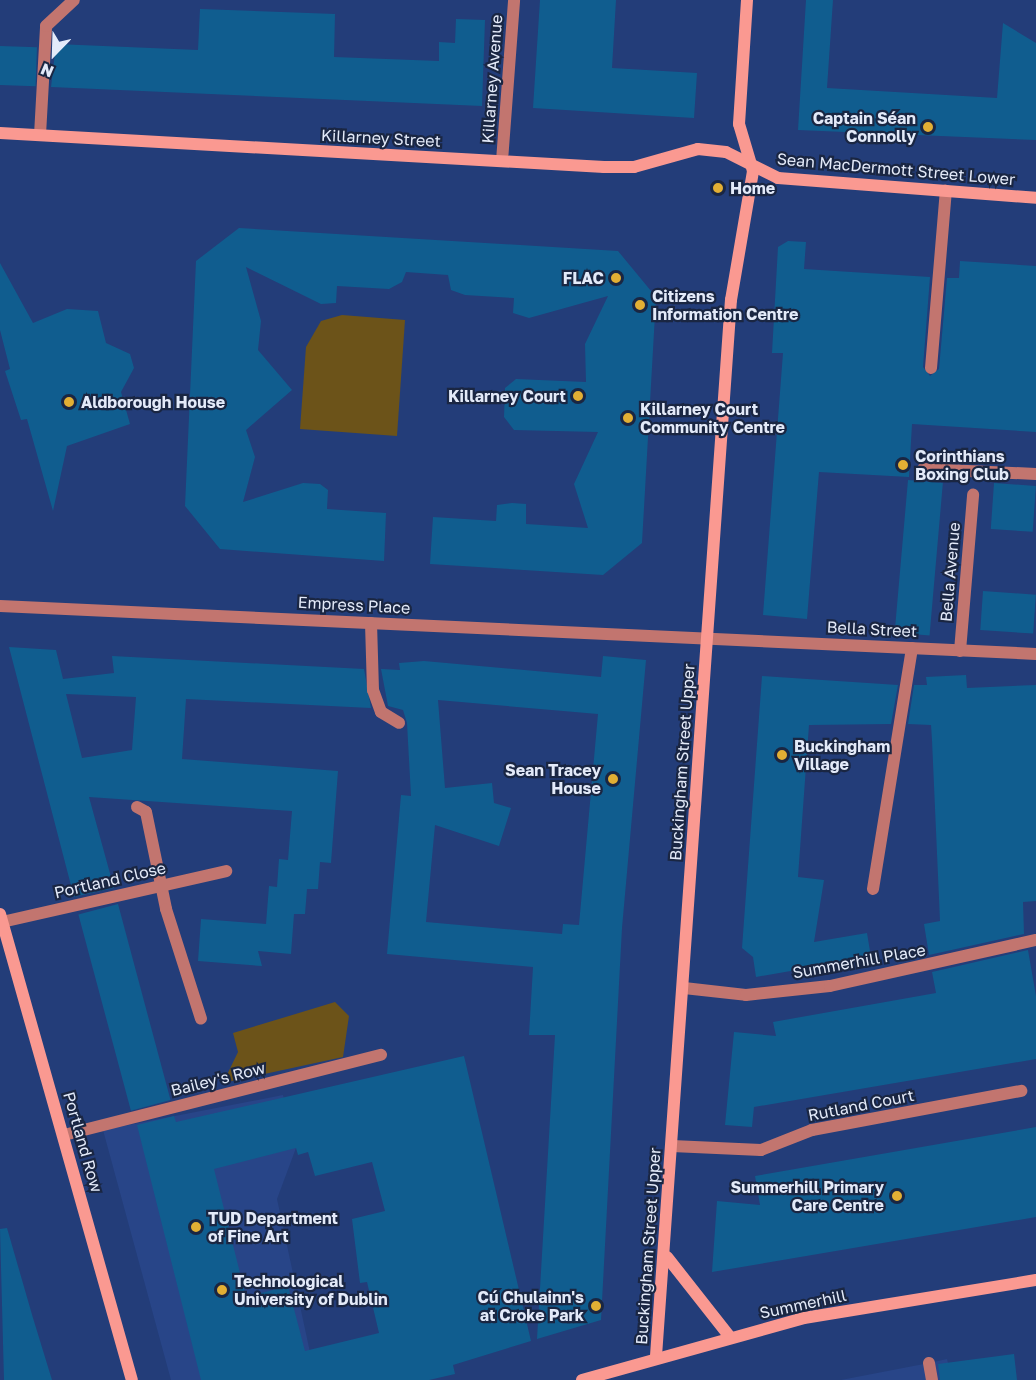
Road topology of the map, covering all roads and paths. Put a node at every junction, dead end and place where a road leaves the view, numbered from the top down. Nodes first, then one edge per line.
1 (74, 0) edge
2 (514, 0) edge
3 (747, 0) edge
4 (0, 133) edge
5 (40, 135) junction
6 (502, 161) junction
7 (753, 171) junction
8 (946, 191) junction
9 (1036, 198) edge
10 (931, 369) dead end
11 (923, 469) dead end
12 (1036, 474) edge
13 (973, 495) dead end
14 (0, 606) edge
15 (372, 623) junction
16 (707, 638) junction
17 (912, 648) junction
18 (960, 651) junction
19 (1036, 654) edge
20 (399, 723) dead end
21 (137, 807) dead end
22 (226, 871) dead end
23 (161, 886) junction
24 (873, 889) dead end
25 (1, 918) edge
26 (1036, 940) edge
27 (684, 988) junction
28 (201, 1019) dead end
29 (381, 1055) dead end
30 (1022, 1090) dead end
31 (64, 1135) junction
32 (672, 1146) junction
33 (667, 1257) junction
34 (1036, 1280) edge
35 (730, 1337) junction
36 (657, 1356) junction
37 (929, 1363) dead end
38 (132, 1380) edge
39 (582, 1380) edge
40 (932, 1380) edge

1 - 5 street
2 - 6 street, Killarney Avenue
3 - 7 street
4 - 5 street, Killarney Street
5 - 6 street, Killarney Street
6 - 7 street, Killarney Street
7 - 8 street, Sean MacDermott Street Lower
7 - 16 street, Buckingham Street Upper
8 - 9 street, Sean MacDermott Street Lower
8 - 10 street
11 - 12 street
13 - 18 street, Bella Avenue
14 - 15 street, Empress Place
15 - 16 street, Empress Place
15 - 20 street
16 - 17 street, Bella Street
16 - 27 street, Buckingham Street Upper
17 - 18 street, Bella Street
17 - 24 street
18 - 19 street, Bella Street
21 - 23 street
22 - 23 street, Portland Close
23 - 25 street, Portland Close
23 - 28 street
25 - 31 street, Portland Row
26 - 27 street, Summerhill Place
27 - 32 street, Buckingham Street Upper
29 - 31 street, Bailey's Row
30 - 32 street, Rutland Court
31 - 38 street, Portland Row
32 - 33 street, Buckingham Street Upper
33 - 35 street
33 - 36 street, Buckingham Street Upper
34 - 35 street, Summerhill
35 - 36 street, Summerhill
36 - 39 street, Summerhill
37 - 40 street

